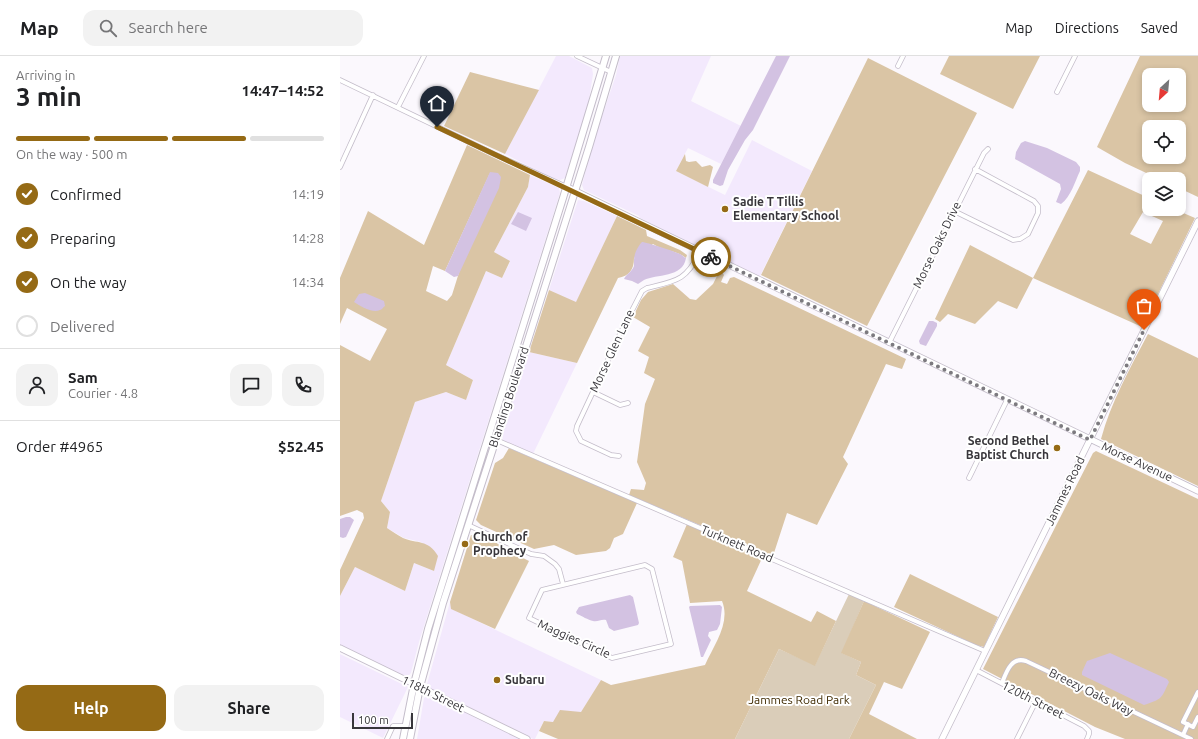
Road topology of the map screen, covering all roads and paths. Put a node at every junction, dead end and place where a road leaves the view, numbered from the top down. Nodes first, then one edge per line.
1 (424, 56) edge
2 (577, 56) edge
3 (606, 56) edge
4 (616, 56) edge
5 (903, 56) edge
6 (1075, 56) edge
7 (898, 66) dead end
8 (602, 68) junction
9 (611, 72) junction
10 (340, 80) edge
11 (1057, 92) dead end
12 (373, 95) junction
13 (398, 107) junction
14 (585, 127) junction
15 (588, 148) junction
16 (988, 149) dead end
17 (340, 167) edge
18 (975, 170) junction
19 (567, 187) junction
20 (575, 191) junction
21 (954, 211) junction
22 (1198, 221) edge
23 (700, 252) junction
24 (540, 271) junction
25 (549, 274) junction
26 (889, 343) junction
27 (514, 354) junction
28 (523, 356) junction
29 (593, 392) junction
30 (1007, 400) junction
31 (628, 403) dead end
32 (489, 436) junction
33 (495, 439) junction
34 (1090, 440) junction
35 (619, 456) dead end
36 (969, 478) dead end
37 (1198, 491) edge
38 (467, 503) junction
39 (462, 520) junction
40 (468, 525) junction
41 (463, 541) junction
42 (563, 584) junction
43 (440, 602) junction
44 (340, 648) edge
45 (985, 651) junction
46 (976, 670) junction
47 (1002, 683) junction
48 (417, 686) junction
49 (1198, 692) edge
50 (1036, 701) junction
51 (1198, 717) edge
52 (1188, 724) junction
53 (405, 726) junction
54 (1183, 735) junction
55 (387, 739) edge
56 (403, 739) edge
57 (410, 739) edge
58 (527, 739) edge
59 (942, 739) edge
60 (1017, 739) edge
61 (1087, 739) edge
62 (1190, 739) edge

1 - 13 street
2 - 8 street
3 - 8 main road, Blanding Boulevard
4 - 9 main road, Blanding Boulevard
5 - 7 street
6 - 11 street
8 - 9 street
8 - 14 main road, Blanding Boulevard
9 - 15 main road, Blanding Boulevard
10 - 12 street, Morse Avenue
12 - 13 street, Morse Avenue
12 - 17 street
13 - 19 street, Morse Avenue
14 - 15 main road
14 - 19 main road, Blanding Boulevard
15 - 20 main road, Blanding Boulevard
16 - 18 street, Morse Oaks Drive
18 - 21 street, Morse Oaks Drive
18 - 21 street
19 - 20 street, Morse Avenue
19 - 24 main road, Blanding Boulevard
20 - 23 street, Morse Avenue
20 - 25 main road, Blanding Boulevard
21 - 26 street, Morse Oaks Drive
22 - 34 street, Jammes Road
23 - 26 street, Morse Avenue
23 - 29 street, Morse Glen Lane
24 - 25 main road
24 - 27 main road, Blanding Boulevard
25 - 28 main road, Blanding Boulevard
26 - 30 street, Morse Avenue
27 - 28 main road
27 - 32 main road, Blanding Boulevard
28 - 33 main road, Blanding Boulevard
29 - 31 street
29 - 35 street, Morse Glen Lane
30 - 34 street, Morse Avenue
30 - 36 street
32 - 33 street, Turknett Road
32 - 38 main road, Blanding Boulevard
33 - 40 main road, Blanding Boulevard
33 - 45 street, Turknett Road
34 - 37 street, Morse Avenue
34 - 45 street, Jammes Road
38 - 39 main road, Blanding Boulevard
38 - 40 main road
39 - 41 main road
39 - 43 main road, Blanding Boulevard
40 - 41 main road, Blanding Boulevard
40 - 42 street
41 - 43 main road, Blanding Boulevard
42 - 42 street, Maggies Circle
43 - 48 main road, Blanding Boulevard
44 - 48 street, 118th Street
45 - 46 street, Jammes Road
46 - 47 street, 120th Street
46 - 59 street, Jammes Road
47 - 50 street, 120th Street
47 - 54 street, Breezy Oaks Way
48 - 53 main road, Blanding Boulevard
48 - 57 main road, Blanding Boulevard
48 - 58 street, 118th Street
49 - 52 street
50 - 60 street
50 - 61 street, 120th Street
51 - 52 street
52 - 54 street
53 - 55 street
53 - 56 main road, Blanding Boulevard
54 - 62 street, Breezy Oaks Way

